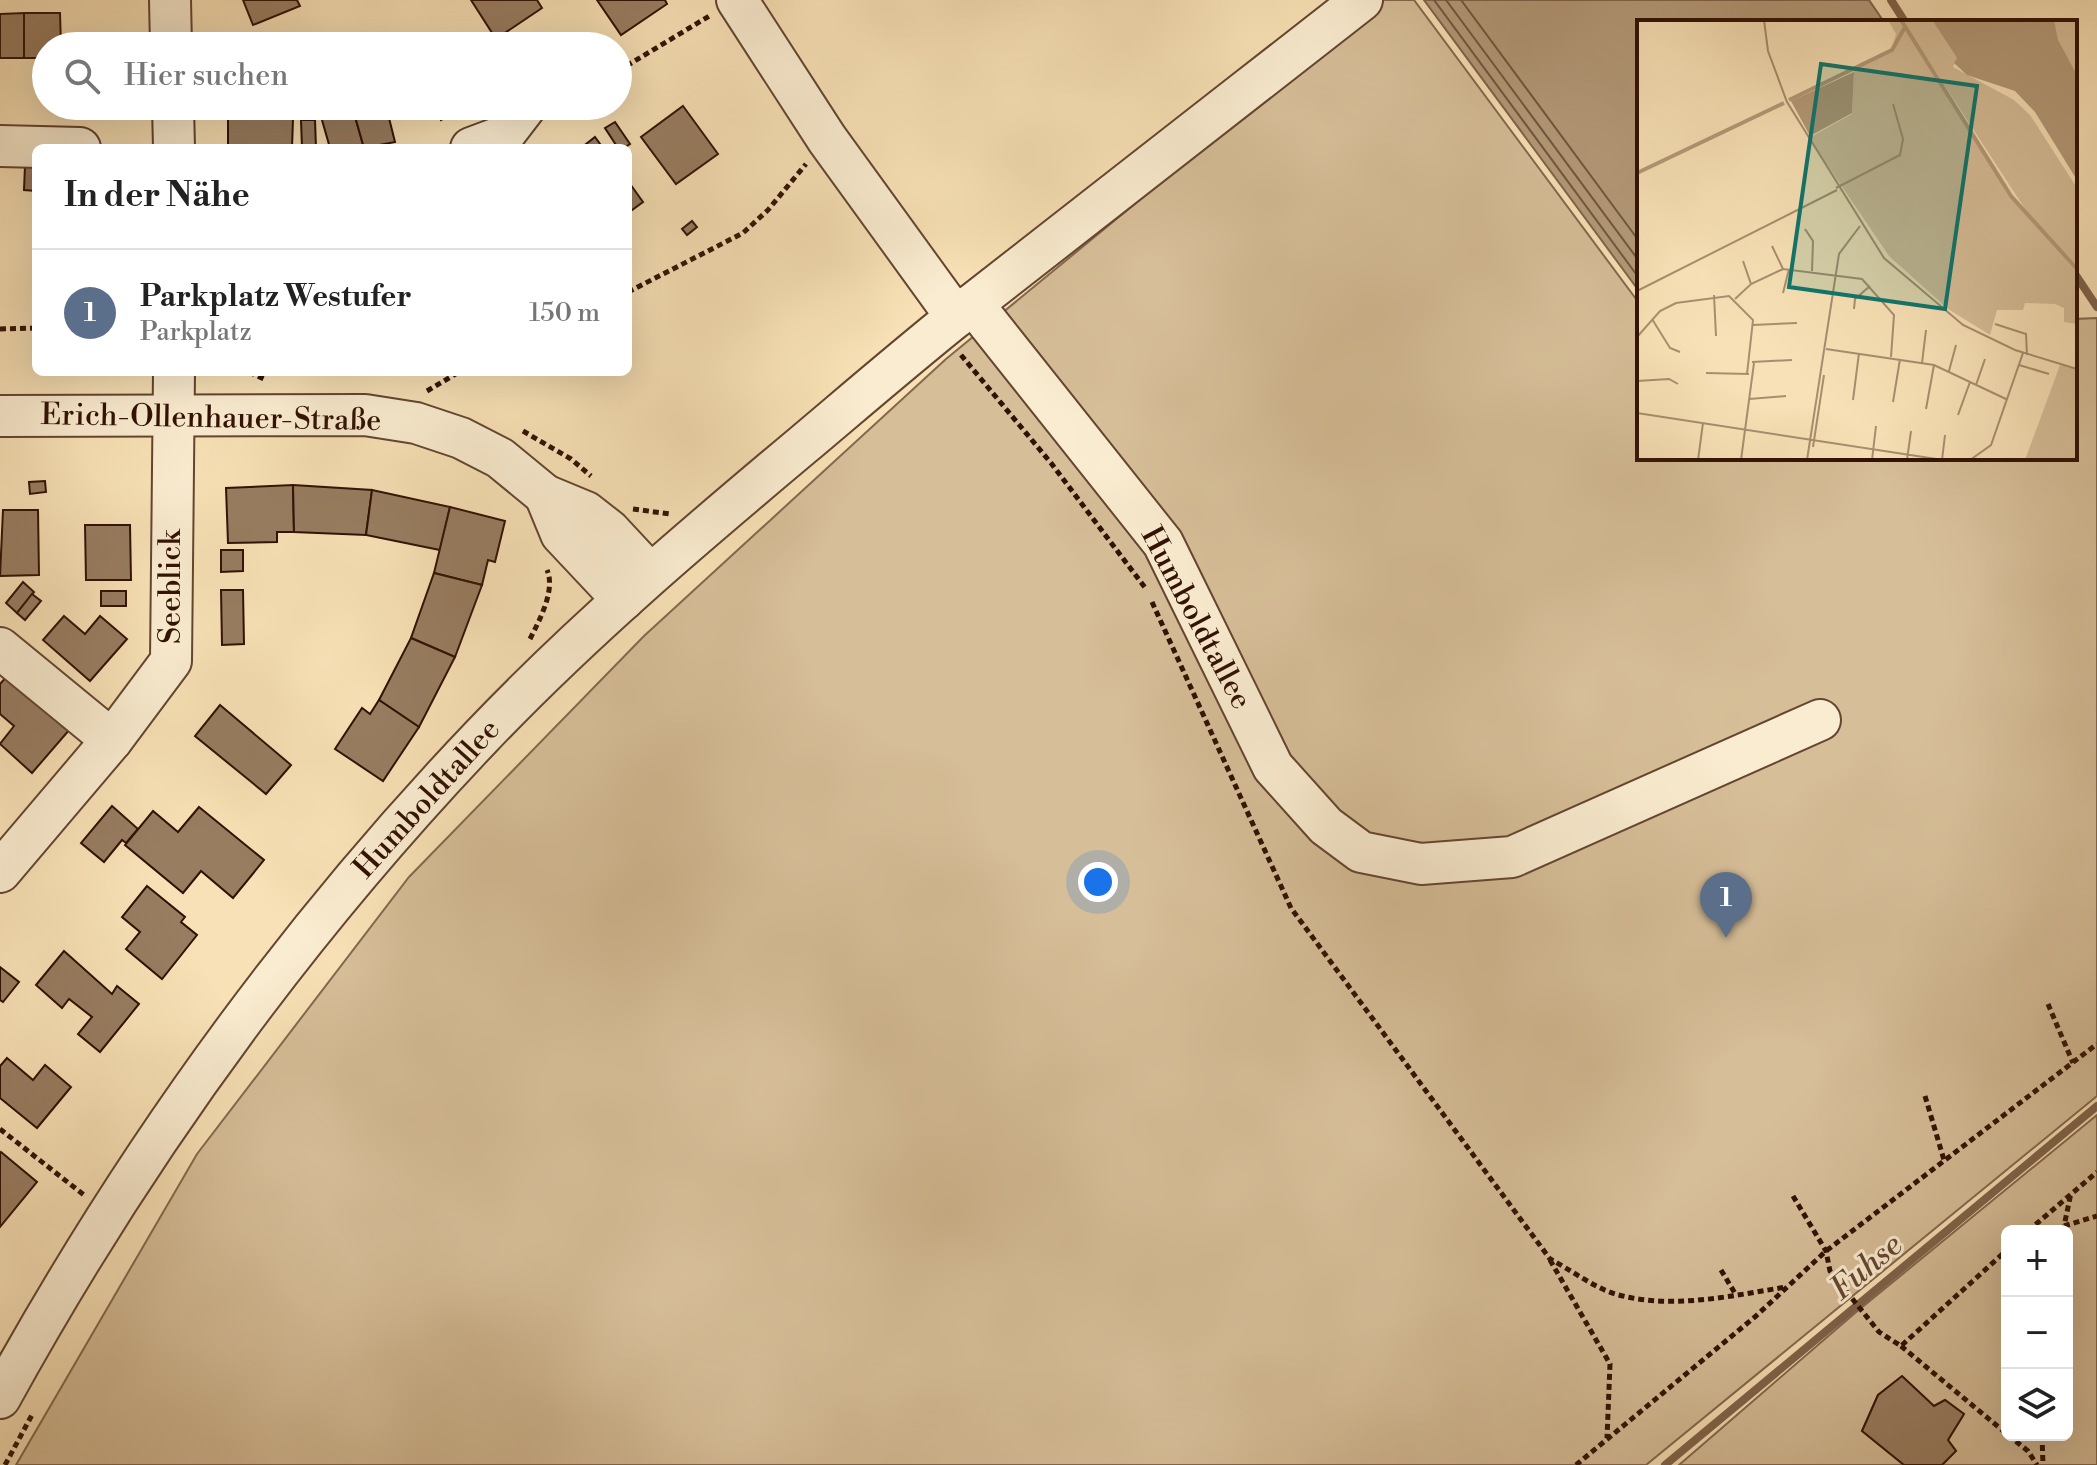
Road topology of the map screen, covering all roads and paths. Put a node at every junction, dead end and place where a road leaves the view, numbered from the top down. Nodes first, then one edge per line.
1 (170, 0) edge
2 (737, 0) edge
3 (1362, 0) edge
4 (693, 27) dead end
5 (171, 32) edge
6 (632, 63) edge
7 (173, 120) edge
8 (515, 120) edge
9 (827, 139) junction
10 (174, 144) edge
11 (482, 144) edge
12 (0, 146) edge
13 (32, 147) edge
14 (632, 290) edge
15 (963, 325) junction
16 (32, 328) edge
17 (0, 329) edge
18 (174, 376) edge
19 (452, 376) edge
20 (427, 391) dead end
21 (174, 414) junction
22 (0, 416) edge
23 (544, 564) dead end
24 (550, 576) dead end
25 (637, 587) junction
26 (0, 648) edge
27 (1820, 720) dead end
28 (112, 740) junction
29 (0, 872) edge
30 (2048, 1004) dead end
31 (2097, 1044) edge
32 (2073, 1063) junction
33 (1925, 1096) dead end
34 (0, 1129) edge
35 (1945, 1160) junction
36 (2097, 1172) edge
37 (2071, 1192) junction
38 (84, 1195) dead end
39 (1793, 1196) dead end
40 (2097, 1216) edge
41 (2035, 1225) edge
42 (2064, 1225) edge
43 (2073, 1225) edge
44 (1826, 1251) junction
45 (2001, 1255) edge
46 (1550, 1259) junction
47 (1721, 1270) dead end
48 (1786, 1287) junction
49 (1736, 1295) junction
50 (1901, 1346) junction
51 (0, 1398) edge
52 (40, 1400) dead end
53 (2001, 1428) edge
54 (1607, 1439) junction
55 (2016, 1441) edge
56 (2042, 1441) edge
57 (5, 1465) edge
58 (1576, 1465) edge
59 (2037, 1465) edge
60 (2043, 1465) edge

1 - 5 street
2 - 9 street
3 - 15 street, Humboldtallee
4 - 6 path
7 - 10 street
8 - 11 street
9 - 14 path
9 - 15 street
12 - 13 street
15 - 25 street, Humboldtallee
15 - 27 street, Humboldtallee
15 - 46 path
16 - 17 path
18 - 21 street, Seeblick
19 - 20 path
21 - 22 street, Erich-Ollenhauer-Straße
21 - 25 street, Erich-Ollenhauer-Straße
21 - 28 street, Seeblick
23 - 24 path
25 - 51 street, Humboldtallee
26 - 28 street
28 - 29 street, Seeblick
30 - 32 path
31 - 32 path
32 - 35 path
33 - 35 path
34 - 38 path
35 - 44 path
36 - 37 path
37 - 41 path
37 - 42 path
39 - 44 path
40 - 43 path
44 - 48 path
44 - 50 path
45 - 50 path
46 - 49 path
46 - 54 path
47 - 49 path
48 - 49 path
48 - 54 path
50 - 53 path
52 - 57 path
54 - 58 path
55 - 59 path
56 - 60 path

